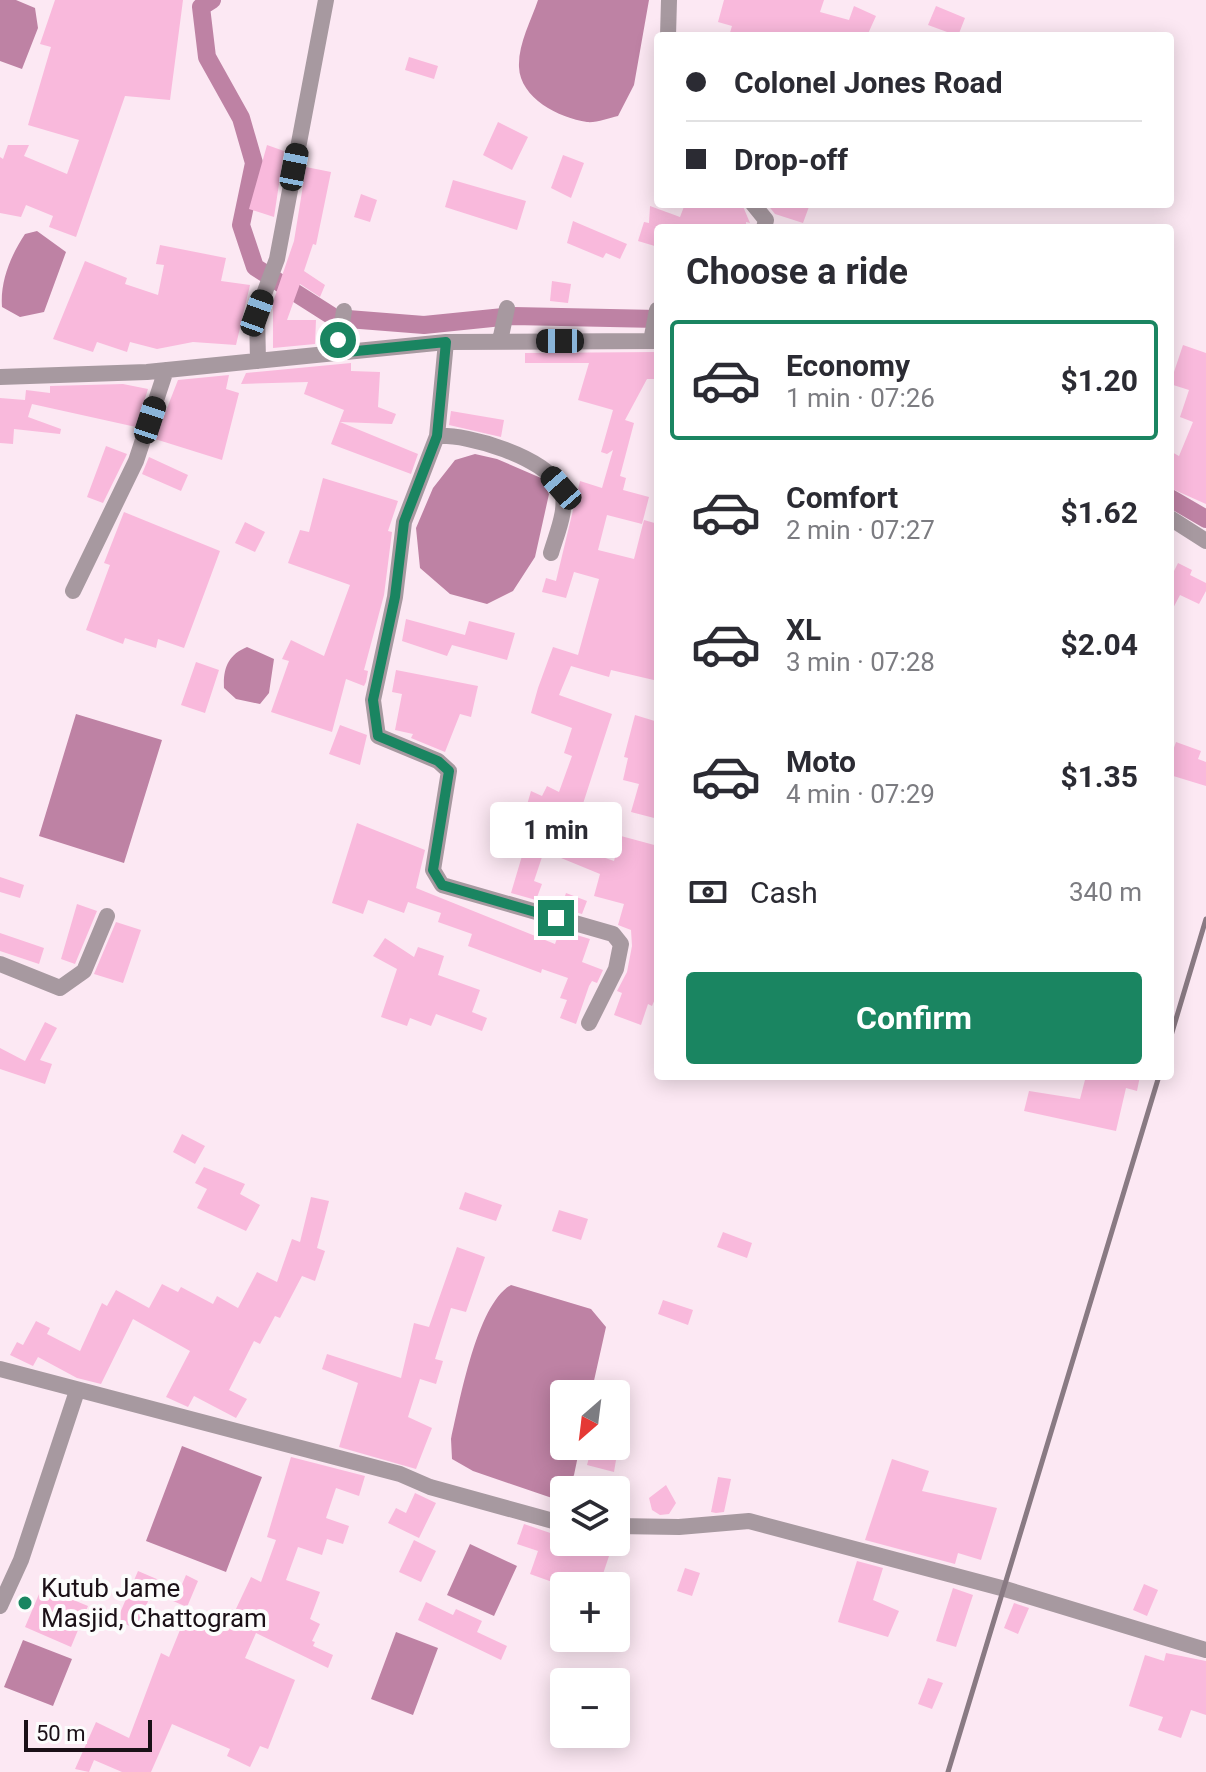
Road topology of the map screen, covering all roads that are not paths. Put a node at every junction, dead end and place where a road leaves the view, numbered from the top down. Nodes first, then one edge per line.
1 (326, 0) edge
2 (669, 0) edge
3 (668, 32) edge
4 (507, 308) dead end
5 (344, 311) dead end
6 (500, 339) junction
7 (653, 340) edge
8 (446, 342) junction
9 (338, 346) junction
10 (258, 361) junction
11 (166, 370) junction
12 (0, 377) edge
13 (437, 436) junction
14 (1174, 521) edge
15 (1206, 541) edge
16 (551, 553) dead end
17 (73, 591) dead end
18 (107, 916) dead end
19 (0, 964) edge
20 (589, 1023) dead end
21 (0, 1369) edge
22 (77, 1391) junction
23 (550, 1520) edge
24 (630, 1526) edge
25 (0, 1606) edge
26 (1206, 1650) edge

1 - 10 street
2 - 3 street
4 - 6 street
5 - 9 street
6 - 7 street
6 - 8 street
8 - 9 street
8 - 13 street
9 - 10 street
10 - 11 street
11 - 12 street
11 - 17 street
13 - 16 street
13 - 20 street
14 - 15 street
18 - 19 street
21 - 22 street
22 - 23 street
22 - 25 street
24 - 26 street

